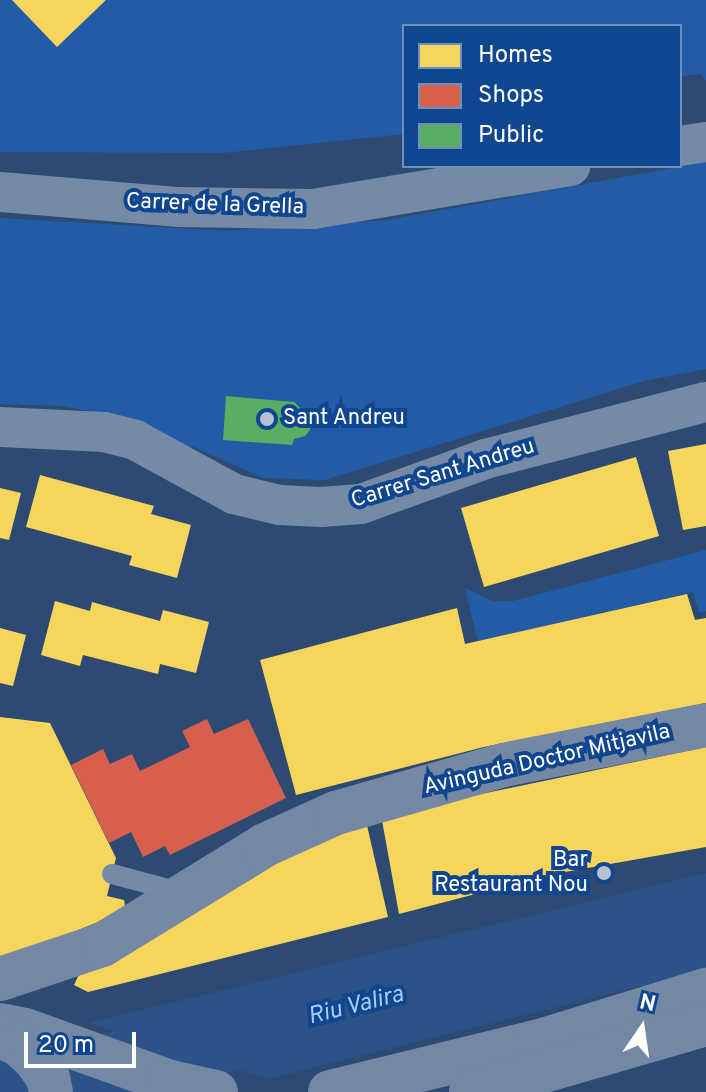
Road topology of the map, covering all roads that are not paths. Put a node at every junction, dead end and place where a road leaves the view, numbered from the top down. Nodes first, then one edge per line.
1 (706, 142) edge
2 (682, 146) edge
3 (558, 168) edge
4 (0, 192) edge
5 (706, 402) edge
6 (0, 427) edge
7 (706, 725) edge
8 (112, 874) dead end
9 (183, 893) junction
10 (0, 979) edge
11 (706, 990) edge
12 (706, 1024) edge
13 (0, 1025) edge
14 (0, 1036) edge
15 (706, 1037) edge
16 (639, 1045) junction
17 (518, 1086) edge
18 (51, 1092) edge
19 (216, 1092) edge
20 (330, 1092) edge
21 (471, 1092) edge

1 - 2 street
3 - 4 street, Carrer de la Grella
5 - 6 street, Carrer Sant Andreu
7 - 9 main road, Avinguda Doctor Mitjavila
8 - 9 lane
9 - 10 main road, Avinguda Doctor Mitjavila
11 - 20 main road
12 - 16 main road
13 - 19 main road
14 - 18 main road
15 - 16 main road
16 - 17 main road
17 - 21 main road

